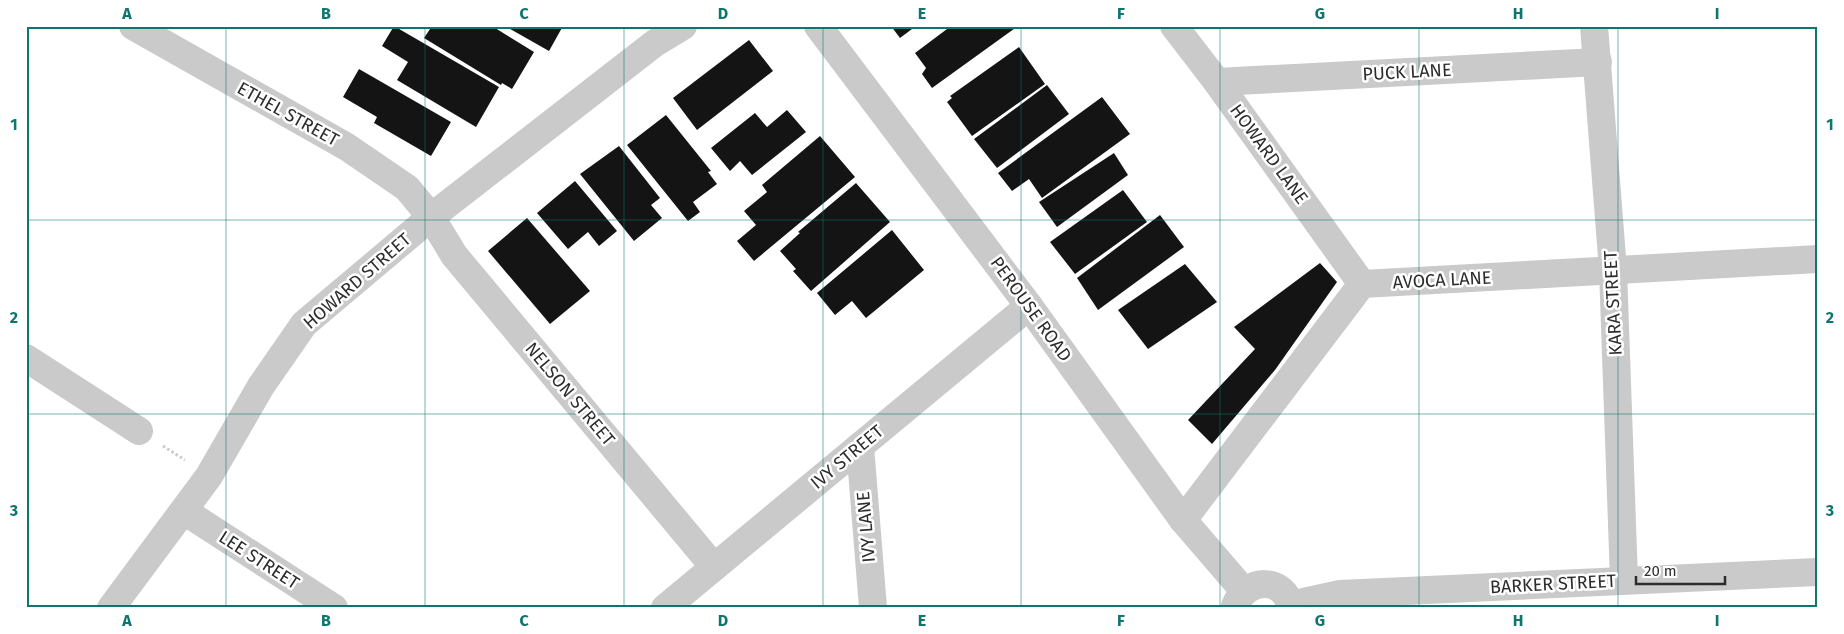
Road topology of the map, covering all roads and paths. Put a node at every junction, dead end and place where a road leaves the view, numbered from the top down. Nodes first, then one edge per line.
1 (133, 26) edge
2 (683, 26) edge
3 (818, 26) edge
4 (1174, 26) edge
5 (1594, 26) edge
6 (661, 34) edge
7 (1598, 62) junction
8 (1217, 82) junction
9 (431, 217) junction
10 (1818, 259) edge
11 (1613, 270) junction
12 (1362, 284) junction
13 (1030, 306) junction
14 (26, 358) edge
15 (139, 431) dead end
16 (860, 446) junction
17 (184, 512) junction
18 (1182, 520) junction
19 (714, 567) junction
20 (1818, 572) edge
21 (1624, 580) junction
22 (1239, 599) edge
23 (1290, 606) edge
24 (111, 608) edge
25 (334, 608) edge
26 (665, 608) edge
27 (872, 608) edge

1 - 9 street, ETHEL STREET
2 - 6 street, HOWARD STREET
3 - 13 street, PEROUSE ROAD
4 - 8 street, HOWARD LANE
5 - 7 street, KARA STREET
6 - 9 street, HOWARD STREET
7 - 8 street, PUCK LANE
7 - 11 street, KARA STREET
8 - 12 street, HOWARD LANE
9 - 17 street, HOWARD STREET
9 - 19 street, NELSON STREET
10 - 11 street, AVOCA LANE
11 - 12 street, AVOCA LANE
11 - 21 street, KARA STREET
12 - 18 street
13 - 16 street, IVY STREET
13 - 18 street, PEROUSE ROAD
14 - 15 street
16 - 19 street, IVY STREET
16 - 27 street, IVY LANE
17 - 24 street, HOWARD STREET
17 - 25 street, LEE STREET
18 - 22 street, PEROUSE ROAD
19 - 26 street, IVY STREET
20 - 21 street, BARKER STREET
21 - 23 street, BARKER STREET
22 - 23 street

